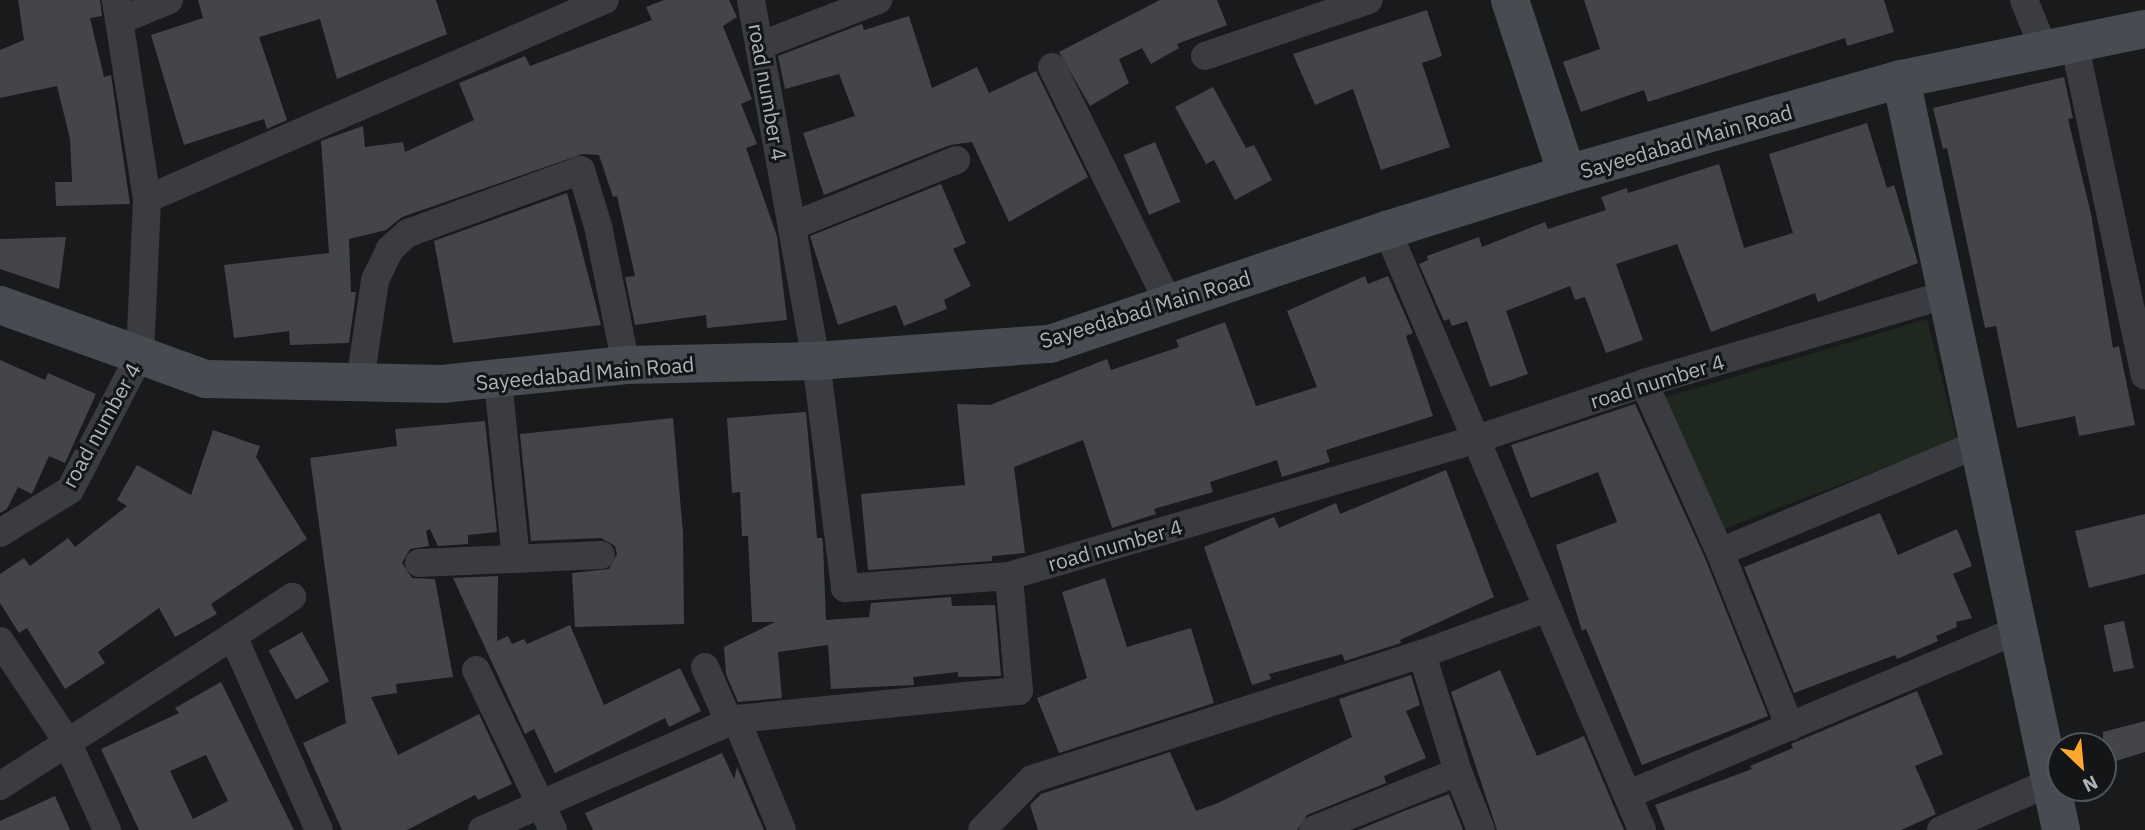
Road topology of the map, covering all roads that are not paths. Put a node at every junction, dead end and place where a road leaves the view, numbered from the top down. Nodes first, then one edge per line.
1 (169, 0) edge
2 (605, 0) edge
3 (751, 0) edge
4 (878, 0) edge
5 (1369, 0) edge
6 (1510, 0) edge
7 (2024, 0) edge
8 (118, 10) edge
9 (2145, 29) edge
10 (2059, 44) junction
11 (760, 46) junction
12 (1205, 56) dead end
13 (1052, 67) dead end
14 (1901, 79) junction
15 (956, 160) dead end
16 (1567, 174) junction
17 (147, 199) junction
18 (792, 226) junction
19 (1387, 230) junction
20 (1948, 293) junction
21 (1169, 304) junction
22 (0, 305) edge
23 (140, 355) junction
24 (816, 361) junction
25 (626, 365) junction
26 (2145, 376) edge
27 (498, 380) junction
28 (360, 382) junction
29 (1644, 383) junction
30 (1477, 439) junction
31 (1978, 444) junction
32 (0, 533) edge
33 (1720, 552) junction
34 (600, 555) dead end
35 (516, 559) junction
36 (419, 563) dead end
37 (1009, 576) junction
38 (292, 597) dead end
39 (1548, 608) junction
40 (2016, 631) junction
41 (233, 636) junction
42 (0, 642) edge
43 (1422, 654) junction
44 (705, 667) dead end
45 (476, 670) dead end
46 (733, 721) junction
47 (1790, 727) junction
48 (67, 741) junction
49 (2047, 765) edge
50 (1458, 772) junction
51 (2047, 784) edge
52 (0, 786) edge
53 (1627, 795) junction
54 (2055, 802) edge
55 (547, 818) edge
56 (1326, 827) edge
57 (107, 830) edge
58 (319, 830) edge
59 (482, 830) edge
60 (782, 830) edge
61 (982, 830) edge
62 (1481, 830) edge
63 (1642, 830) edge
64 (1941, 830) edge
65 (2061, 830) edge

1 - 8 street
2 - 17 street
3 - 11 street, road number 4
4 - 11 street
5 - 12 street
6 - 16 main road
7 - 10 street
8 - 17 street, road number 4
9 - 10 main road, Sayeedabad Main Road
10 - 14 main road, Sayeedabad Main Road
10 - 26 street
11 - 18 street, road number 4
13 - 21 street
14 - 16 main road, Sayeedabad Main Road
14 - 20 main road
15 - 18 street
16 - 19 main road, Sayeedabad Main Road
17 - 23 street, road number 4
18 - 24 street, road number 4
19 - 21 main road, Sayeedabad Main Road
19 - 30 street
20 - 29 street, road number 4
20 - 31 main road
21 - 24 main road, Sayeedabad Main Road
22 - 23 main road, Sayeedabad Main Road
23 - 28 main road, Sayeedabad Main Road
23 - 32 street, road number 4
24 - 25 main road, Sayeedabad Main Road
24 - 37 street, road number 4
25 - 27 main road, Sayeedabad Main Road
25 - 28 street
27 - 28 main road, Sayeedabad Main Road
27 - 35 street
29 - 30 street, road number 4
29 - 33 street
30 - 37 street, road number 4
30 - 39 street
31 - 33 street
31 - 40 main road
33 - 47 street
34 - 35 street
35 - 36 street
37 - 46 street
38 - 41 street
39 - 43 street
39 - 53 street
40 - 47 street
40 - 49 main road
41 - 48 street
41 - 58 street
42 - 48 street
43 - 50 street
43 - 61 street
44 - 46 street
45 - 55 street
46 - 55 street
46 - 60 street
47 - 53 street
48 - 52 street
48 - 57 street
50 - 56 street
50 - 62 street
51 - 64 street
53 - 63 street
54 - 65 main road
55 - 59 street

